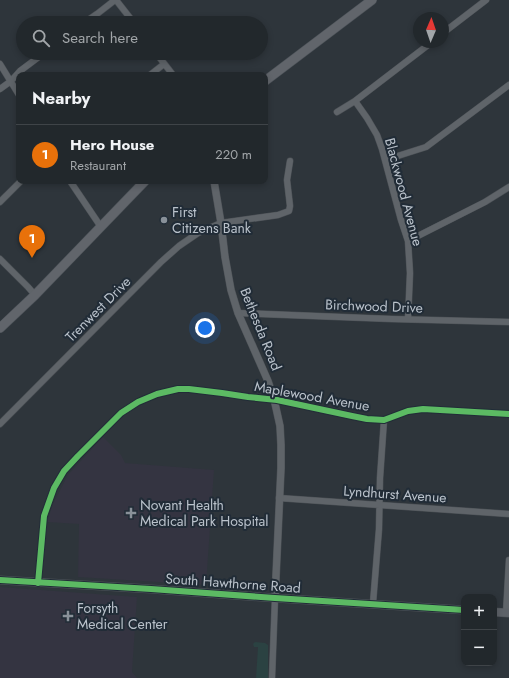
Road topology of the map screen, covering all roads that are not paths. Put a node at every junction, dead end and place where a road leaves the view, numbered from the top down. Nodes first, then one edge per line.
1 (115, 0) edge
2 (372, 0) edge
3 (486, 0) edge
4 (95, 16) edge
5 (128, 16) edge
6 (449, 28) edge
7 (424, 48) edge
8 (35, 60) edge
9 (161, 60) edge
10 (0, 64) edge
11 (164, 64) junction
12 (19, 72) edge
13 (154, 72) edge
14 (171, 72) edge
15 (16, 75) edge
16 (268, 79) edge
17 (11, 81) junction
18 (509, 85) edge
19 (0, 89) edge
20 (16, 90) edge
21 (355, 101) junction
22 (337, 112) dead end
23 (385, 160) junction
24 (290, 161) dead end
25 (18, 184) edge
26 (72, 184) edge
27 (142, 184) edge
28 (214, 184) edge
29 (509, 187) edge
30 (0, 202) edge
31 (221, 223) junction
32 (101, 228) junction
33 (408, 241) junction
34 (0, 259) edge
35 (35, 295) junction
36 (238, 313) junction
37 (408, 319) junction
38 (509, 322) edge
39 (0, 328) edge
40 (274, 399) junction
41 (509, 414) edge
42 (384, 420) junction
43 (0, 424) edge
44 (279, 498) junction
45 (379, 506) junction
46 (509, 514) edge
47 (509, 560) edge
48 (0, 580) edge
49 (38, 583) junction
50 (275, 598) junction
51 (373, 604) junction
52 (461, 610) edge
53 (497, 612) edge
54 (508, 613) edge
55 (272, 678) edge

1 - 4 street
1 - 5 street
2 - 16 main road
3 - 6 street
7 - 21 street
8 - 12 street
9 - 11 street
10 - 17 street
11 - 13 street
11 - 14 street
15 - 17 street
17 - 19 street
17 - 20 street
18 - 23 street
21 - 22 street
21 - 23 street, Blackwood Avenue
23 - 33 street, Blackwood Avenue
24 - 31 street, Trenwest Drive
25 - 30 street
26 - 32 street
27 - 32 main road
28 - 31 street, Bethesda Road
29 - 33 street
31 - 36 street, Bethesda Road
31 - 43 street, Trenwest Drive
32 - 35 main road
33 - 37 street, Blackwood Avenue
34 - 35 street
35 - 39 main road
36 - 37 street, Birchwood Drive
36 - 40 street, Bethesda Road
37 - 38 street, Birchwood Drive
40 - 42 street, Maplewood Avenue
40 - 44 street, Bethesda Road
40 - 49 street, Maplewood Avenue
41 - 42 street, Maplewood Avenue
42 - 45 street
44 - 45 street, Lyndhurst Avenue
44 - 50 street, Bethesda Road
45 - 46 street, Lyndhurst Avenue
45 - 51 street
47 - 54 street
48 - 49 main road, South Hawthorne Road
49 - 50 main road, South Hawthorne Road
50 - 51 main road, South Hawthorne Road
50 - 55 street, Bethesda Road
51 - 52 main road, South Hawthorne Road
53 - 54 main road

